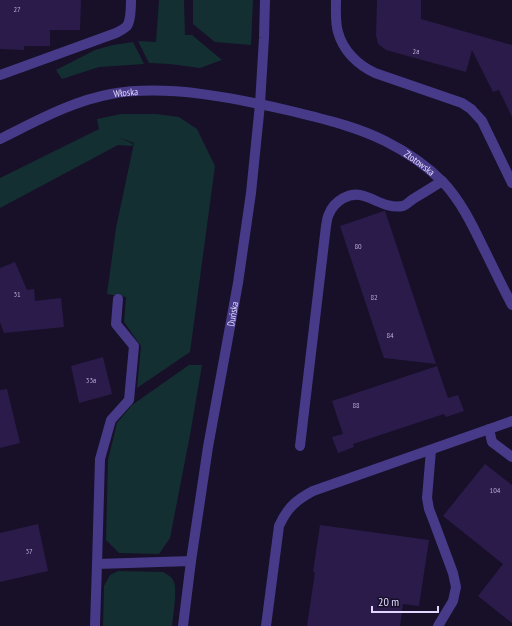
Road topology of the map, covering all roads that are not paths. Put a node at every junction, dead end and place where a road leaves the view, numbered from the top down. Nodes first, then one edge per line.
1 (131, 0) edge
2 (264, 0) edge
3 (336, 0) edge
4 (0, 76) edge
5 (260, 104) junction
6 (1, 136) edge
7 (442, 181) junction
8 (512, 183) edge
9 (118, 298) dead end
10 (512, 305) edge
11 (512, 421) edge
12 (489, 429) junction
13 (300, 446) dead end
14 (430, 450) junction
15 (512, 457) edge
16 (191, 561) junction
17 (97, 564) junction
18 (95, 626) edge
19 (183, 626) edge
20 (266, 626) edge
21 (438, 626) edge

1 - 4 street
2 - 5 street, Duńska
3 - 8 street
5 - 6 street, Włoska
5 - 7 street, Złotowska
5 - 16 street, Duńska
7 - 10 street, Złotowska
7 - 13 street
9 - 17 street
11 - 12 street
12 - 14 street
12 - 15 street
14 - 20 street
14 - 21 street
16 - 17 street
16 - 19 street, Duńska
17 - 18 street

